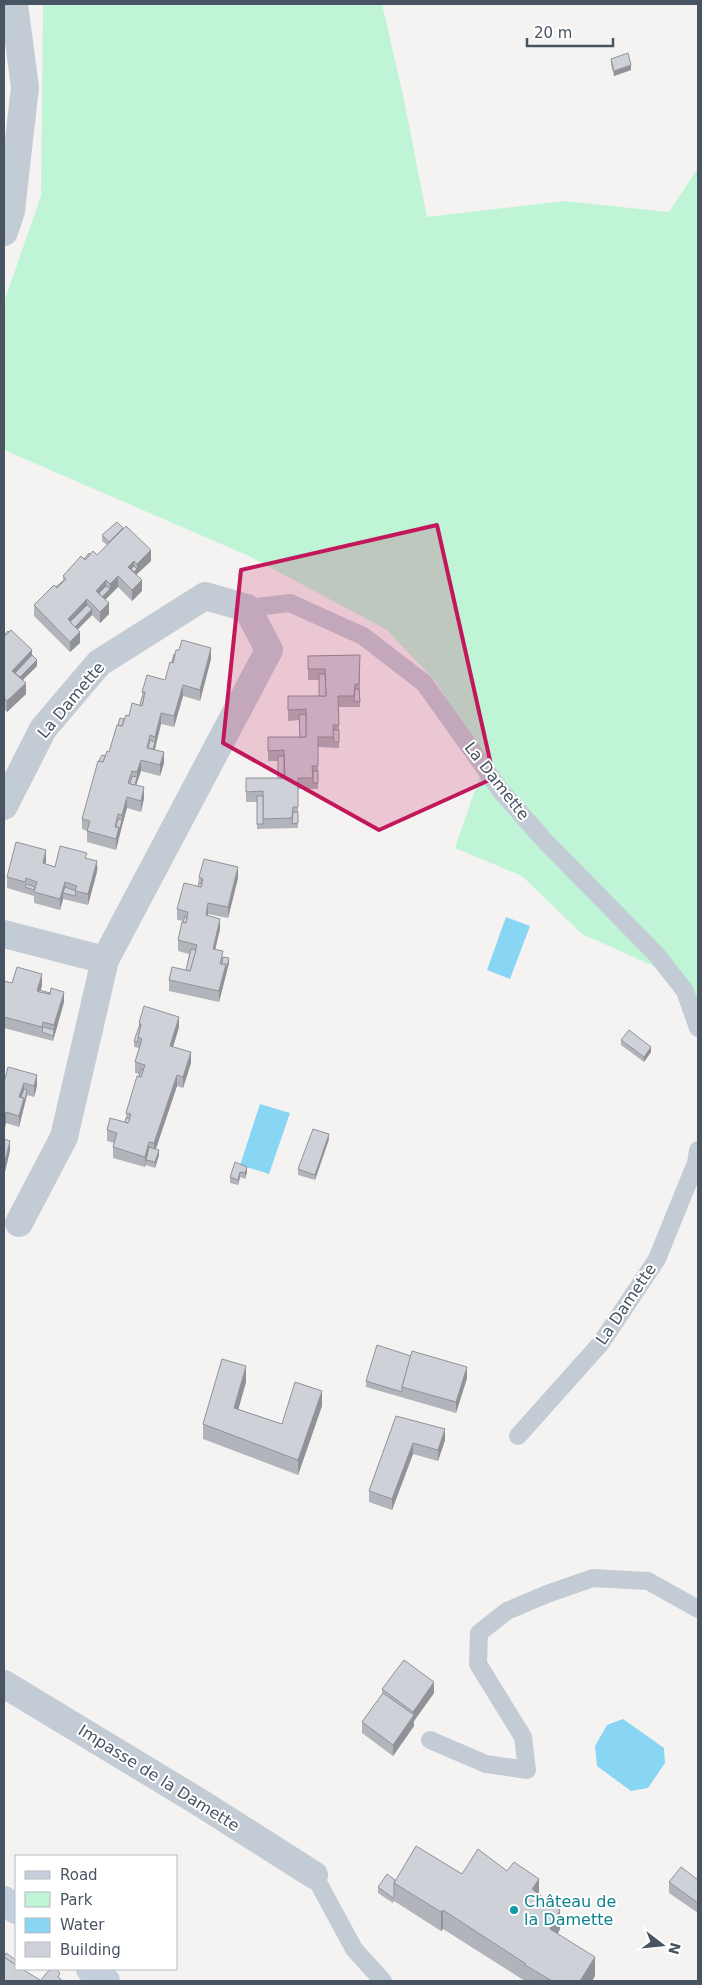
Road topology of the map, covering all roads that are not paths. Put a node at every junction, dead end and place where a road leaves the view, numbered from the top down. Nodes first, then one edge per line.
1 (14, 4) edge
2 (4, 232) edge
3 (247, 608) junction
4 (4, 806) edge
5 (4, 934) edge
6 (106, 960) junction
7 (698, 1028) edge
8 (698, 1150) edge
9 (18, 1224) dead end
10 (518, 1436) dead end
11 (698, 1609) edge
12 (4, 1684) edge
13 (430, 1740) dead end
14 (314, 1875) joint
15 (4, 1900) edge
16 (15, 1909) edge
17 (91, 1970) edge
18 (106, 1981) edge
19 (383, 1981) edge

1 - 2 street
3 - 4 street, La Damette
3 - 6 street
3 - 7 lane, La Damette
5 - 6 street
6 - 9 street
8 - 10 lane, La Damette
11 - 13 lane
12 - 14 street, Impasse de la Damette
14 - 19 lane
15 - 16 main road
17 - 18 main road

